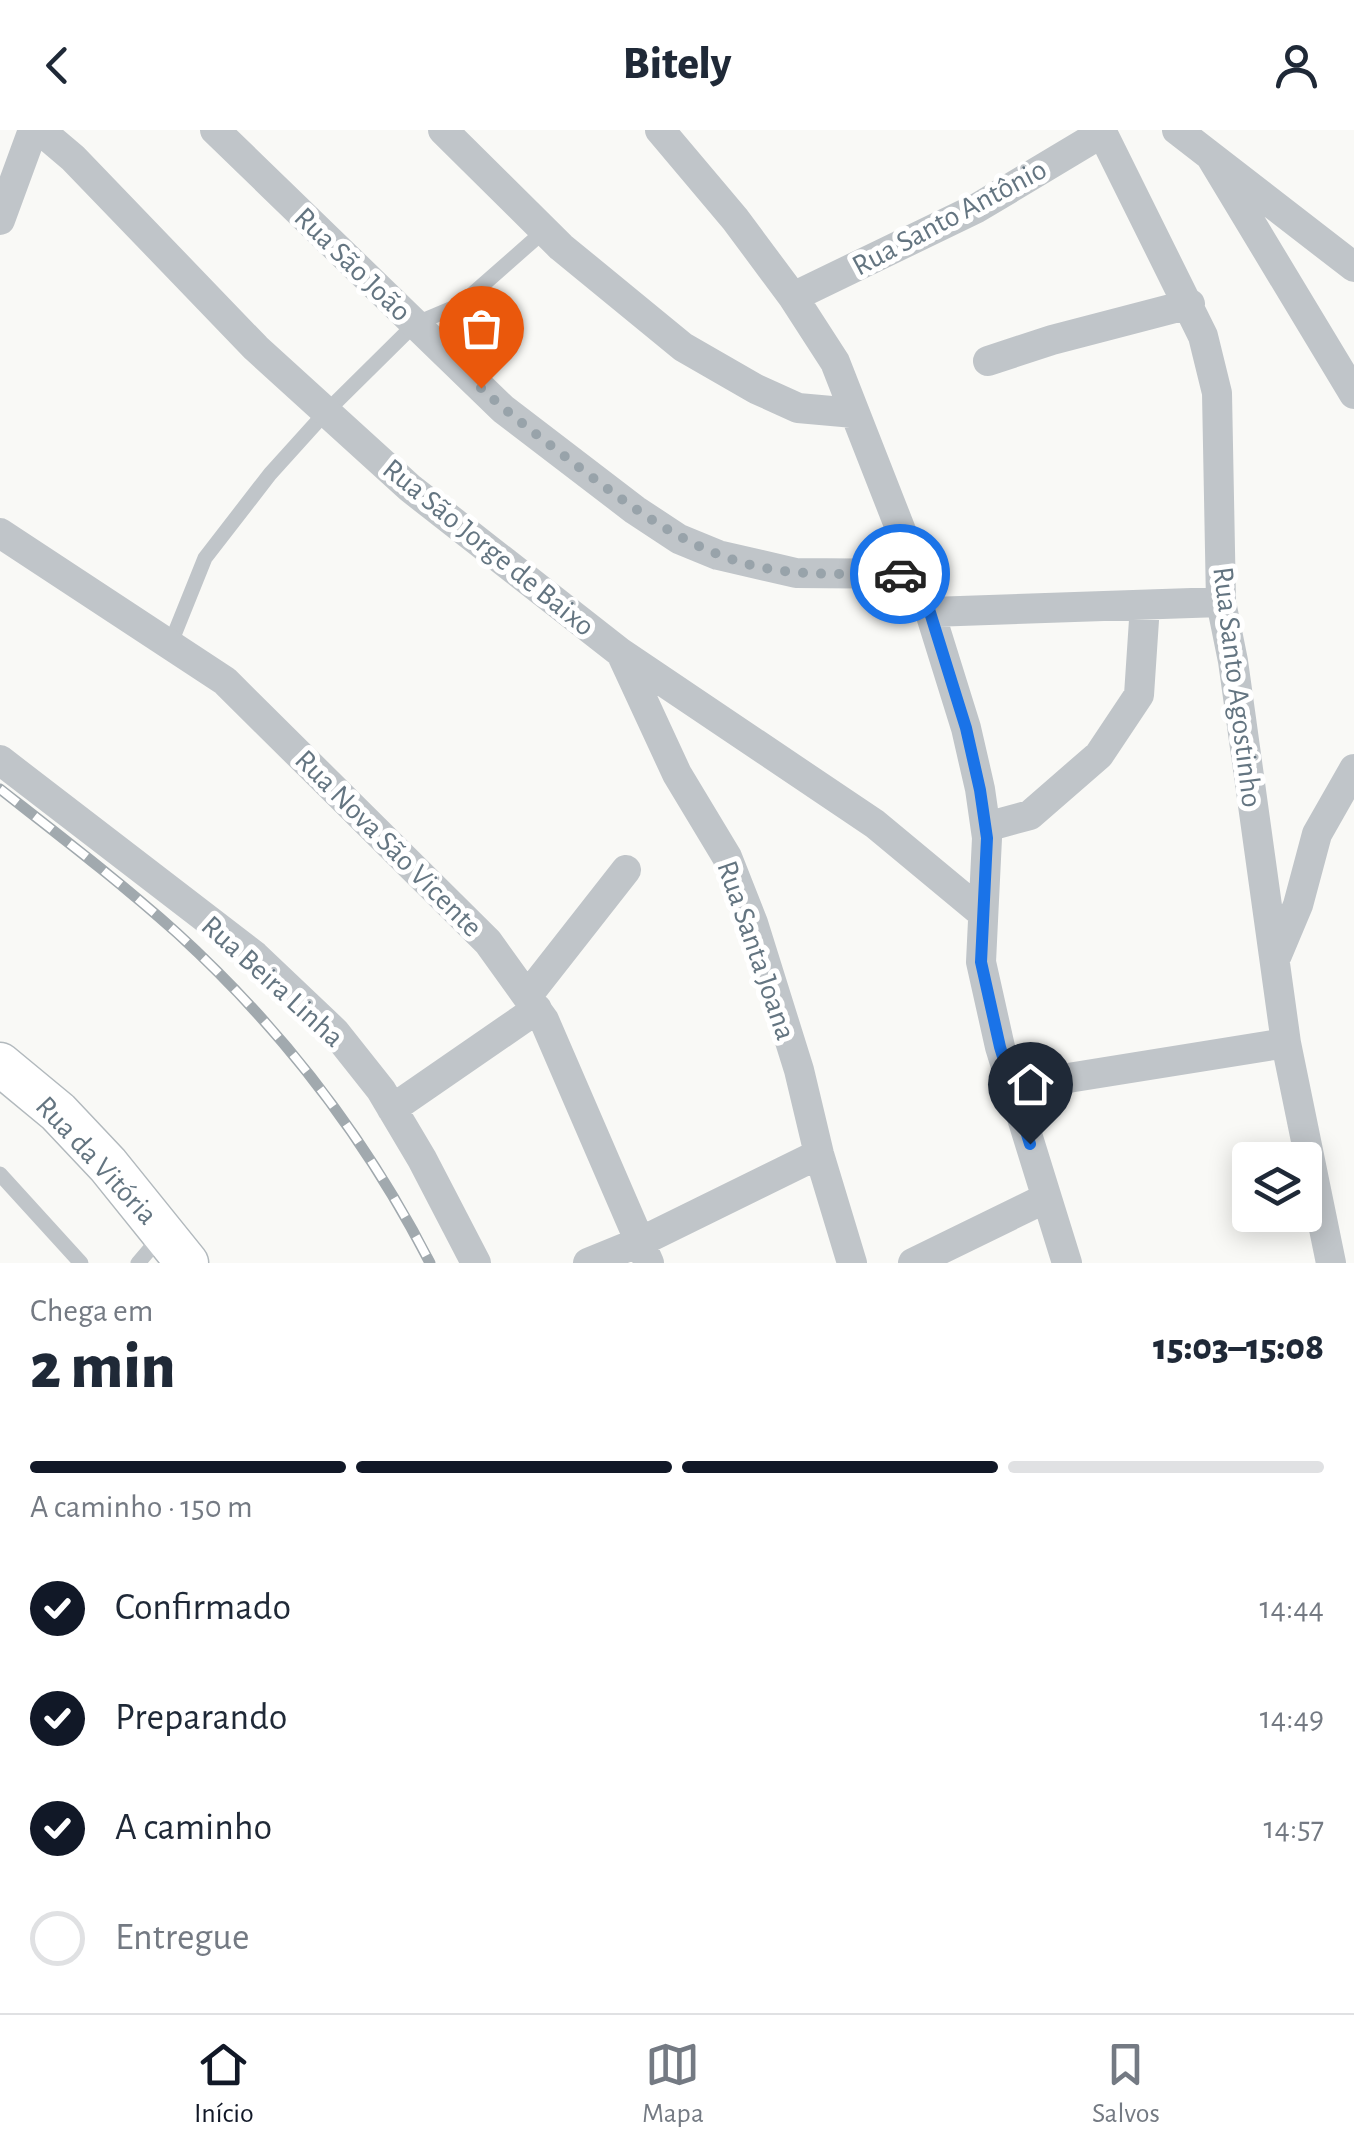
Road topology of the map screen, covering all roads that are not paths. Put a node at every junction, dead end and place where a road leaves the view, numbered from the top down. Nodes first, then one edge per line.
1 (33, 130) edge
2 (40, 130) edge
3 (215, 130) edge
4 (443, 130) edge
5 (660, 130) edge
6 (1177, 130) edge
7 (1102, 131) edge
8 (1210, 157) junction
9 (0, 220) edge
10 (544, 230) junction
11 (1354, 268) edge
12 (793, 297) junction
13 (1190, 304) junction
14 (415, 324) junction
15 (988, 361) dead end
16 (1354, 394) edge
17 (326, 412) junction
18 (854, 412) junction
19 (0, 533) edge
20 (918, 574) junction
21 (1221, 602) junction
22 (1145, 605) junction
23 (931, 612) junction
24 (170, 645) junction
25 (621, 653) junction
26 (0, 760) edge
27 (1354, 770) edge
28 (986, 827) junction
29 (626, 870) dead end
30 (982, 912) junction
31 (1276, 957) junction
32 (533, 1002) junction
33 (1286, 1043) junction
34 (0, 1064) edge
35 (1012, 1087) junction
36 (392, 1110) junction
37 (818, 1154) junction
38 (0, 1174) edge
39 (1046, 1198) junction
40 (646, 1252) edge
41 (163, 1253) edge
42 (81, 1263) edge
43 (476, 1263) edge
44 (588, 1263) edge
45 (852, 1263) edge
46 (913, 1263) edge
47 (1066, 1263) edge
48 (1331, 1263) edge

1 - 9 street
2 - 17 street, Rua São Jorge de Baixo
3 - 14 street, Rua São João
4 - 10 street
5 - 12 street
6 - 8 street
7 - 12 street, Rua Santo Antônio
7 - 13 street, Rua Santo Agostinho
8 - 11 street
8 - 16 street
10 - 14 lane
10 - 18 street
12 - 18 street
13 - 15 street
13 - 21 street, Rua Santo Agostinho
14 - 17 lane
14 - 20 street, Rua São João
17 - 24 lane
17 - 25 street, Rua São Jorge de Baixo
18 - 20 street
19 - 24 street, Rua Nova São Vicente
20 - 23 street
21 - 22 street
21 - 31 street, Rua Santo Agostinho
22 - 23 street
22 - 28 street
23 - 28 street
24 - 32 street, Rua Nova São Vicente
25 - 30 street, Rua São Jorge de Baixo
25 - 37 street, Rua Santa Joana
26 - 36 street, Rua Beira Linha
27 - 31 street
28 - 30 street
29 - 32 street
30 - 35 street
31 - 33 street, Rua Santo Agostinho
32 - 36 street
32 - 40 street, Rua Nova São Vicente
33 - 35 street
33 - 48 street, Rua Santo Agostinho
34 - 41 street, Rua da Vitória
35 - 39 street
36 - 43 street, Rua Beira Linha
37 - 40 street
37 - 45 street, Rua Santa Joana
38 - 42 lane
39 - 46 street
39 - 47 street
40 - 44 street

